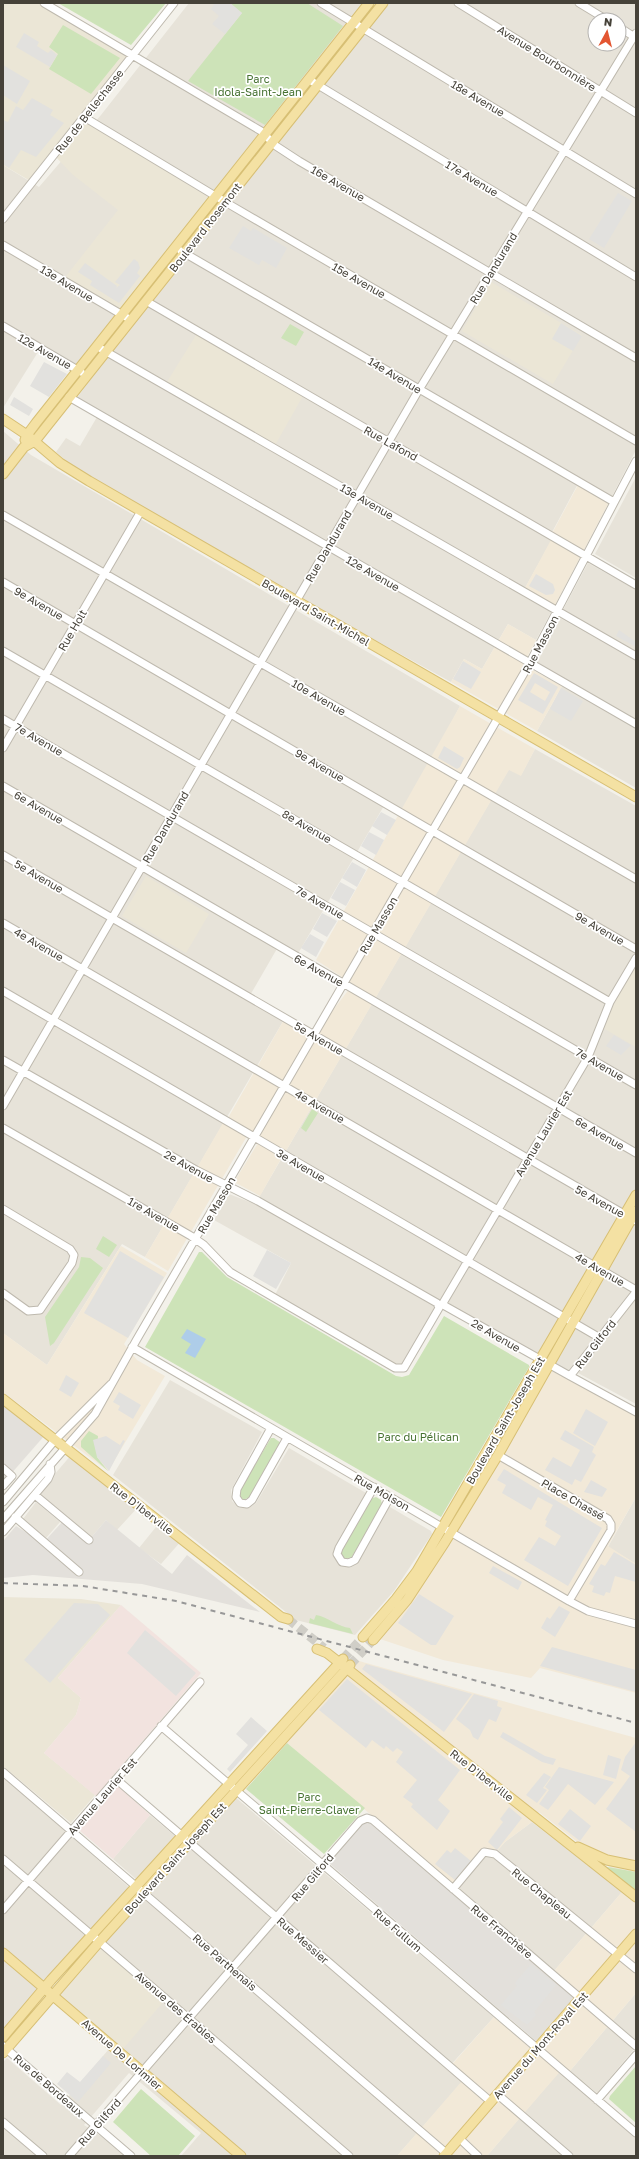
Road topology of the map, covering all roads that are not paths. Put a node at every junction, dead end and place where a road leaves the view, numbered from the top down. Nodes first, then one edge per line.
1 (44, 3) edge
2 (174, 3) edge
3 (321, 3) edge
4 (369, 3) edge
5 (383, 3) edge
6 (458, 3) edge
7 (580, 3) edge
8 (594, 12) edge
9 (354, 22) junction
10 (363, 28) junction
11 (635, 36) edge
12 (133, 56) junction
13 (308, 80) junction
14 (317, 85) junction
15 (600, 91) junction
16 (636, 113) edge
17 (84, 117) junction
18 (266, 135) junction
19 (272, 143) junction
20 (564, 150) junction
21 (636, 194) edge
22 (221, 198) junction
23 (527, 211) junction
24 (3, 219) edge
25 (3, 245) edge
26 (176, 248) junction
27 (184, 253) junction
28 (490, 273) junction
29 (636, 277) edge
30 (146, 301) junction
31 (126, 318) junction
32 (3, 326) edge
33 (452, 334) junction
34 (102, 349) junction
35 (636, 358) edge
36 (83, 373) junction
37 (419, 390) junction
38 (70, 397) junction
39 (3, 418) edge
40 (27, 435) junction
41 (35, 441) junction
42 (636, 441) edge
43 (389, 442) junction
44 (24, 447) junction
45 (636, 461) edge
46 (3, 474) edge
47 (358, 495) junction
48 (614, 502) junction
49 (141, 511) junction
50 (3, 515) edge
51 (328, 546) junction
52 (586, 556) junction
53 (105, 574) junction
54 (3, 582) edge
55 (636, 585) edge
56 (296, 601) junction
57 (558, 611) junction
58 (75, 624) junction
59 (3, 650) edge
60 (636, 656) edge
61 (260, 663) junction
62 (530, 664) junction
63 (46, 675) junction
64 (231, 714) junction
65 (498, 718) junction
66 (3, 719) edge
67 (636, 724) edge
68 (16, 726) junction
69 (3, 748) edge
70 (201, 764) junction
71 (463, 779) junction
72 (3, 786) edge
73 (636, 797) edge
74 (172, 816) junction
75 (433, 831) junction
76 (3, 855) edge
77 (142, 867) junction
78 (636, 879) edge
79 (403, 882) junction
80 (112, 918) junction
81 (3, 923) edge
82 (374, 933) junction
83 (636, 949) edge
84 (636, 958) edge
85 (83, 969) junction
86 (344, 984) junction
87 (3, 991) edge
88 (610, 1002) junction
89 (53, 1020) junction
90 (314, 1035) junction
91 (588, 1057) junction
92 (3, 1060) edge
93 (22, 1071) junction
94 (636, 1085) edge
95 (285, 1086) junction
96 (3, 1106) edge
97 (558, 1109) junction
98 (3, 1128) edge
99 (255, 1138) junction
100 (636, 1153) edge
101 (527, 1159) junction
102 (227, 1187) junction
103 (636, 1195) edge
104 (3, 1209) edge
105 (498, 1210) junction
106 (632, 1216) edge
107 (196, 1239) junction
108 (468, 1262) junction
109 (598, 1268) junction
110 (636, 1291) edge
111 (3, 1293) edge
112 (441, 1305) junction
113 (568, 1319) junction
114 (600, 1338) junction
115 (132, 1347) junction
116 (539, 1360) junction
117 (548, 1365) junction
118 (401, 1370) joint
119 (570, 1376) junction
120 (111, 1384) junction
121 (3, 1399) edge
122 (636, 1412) edge
123 (271, 1428) junction
124 (287, 1438) junction
125 (55, 1440) junction
126 (64, 1448) junction
127 (498, 1456) junction
128 (50, 1464) junction
129 (3, 1468) edge
130 (3, 1486) edge
131 (374, 1487) junction
132 (35, 1495) junction
133 (390, 1496) junction
134 (3, 1502) edge
135 (16, 1517) junction
136 (3, 1519) edge
137 (447, 1530) junction
138 (3, 1532) edge
139 (89, 1540) dead end
140 (79, 1572) dead end
141 (569, 1601) junction
142 (284, 1619) tunnel mouth
143 (636, 1624) edge
144 (363, 1637) tunnel mouth
145 (373, 1640) tunnel mouth
146 (323, 1650) tunnel mouth
147 (345, 1664) junction
148 (200, 1682) dead end
149 (161, 1726) junction
150 (3, 1772) edge
151 (116, 1779) junction
152 (228, 1784) junction
153 (236, 1790) junction
154 (367, 1818) joint
155 (72, 1831) junction
156 (186, 1838) junction
157 (563, 1838) junction
158 (3, 1859) edge
159 (322, 1865) junction
160 (636, 1866) edge
161 (29, 1880) junction
162 (136, 1886) junction
163 (453, 1889) junction
164 (144, 1892) junction
165 (636, 1897) edge
166 (3, 1910) edge
167 (278, 1917) junction
168 (636, 1934) edge
169 (92, 1935) junction
170 (100, 1941) junction
171 (3, 1953) edge
172 (618, 1955) junction
173 (233, 1969) junction
174 (636, 1969) edge
175 (45, 1988) junction
176 (53, 1995) junction
177 (581, 1998) junction
178 (189, 2018) junction
179 (3, 2037) edge
180 (636, 2046) edge
181 (537, 2048) junction
182 (4, 2049) edge
183 (636, 2055) edge
184 (143, 2072) junction
185 (494, 2098) junction
186 (597, 2100) junction
187 (3, 2122) edge
188 (96, 2126) junction
189 (636, 2133) edge
190 (459, 2138) junction
191 (445, 2154) edge
192 (43, 2156) edge
193 (69, 2156) edge
194 (131, 2156) edge
195 (241, 2156) edge
196 (349, 2156) edge
197 (478, 2156) edge
198 (569, 2156) edge

1 - 12 street, 16e Avenue
2 - 12 street, Rue de Bellechasse
3 - 9 street, 18e Avenue
4 - 9 main road, Boulevard Rosemont
5 - 10 main road, Boulevard Rosemont
6 - 15 street, Avenue Bourbonnière
7 - 8 street
9 - 10 street, 18e Avenue
9 - 13 main road, Boulevard Rosemont
10 - 14 main road, Boulevard Rosemont
10 - 20 street, 18e Avenue
11 - 15 street, Rue Dandurand
12 - 17 street, Rue de Bellechasse
12 - 18 street, 16e Avenue
13 - 14 street, 17e Avenue
13 - 18 main road, Boulevard Rosemont
14 - 19 main road, Boulevard Rosemont
14 - 23 street, 17e Avenue
15 - 16 street, Avenue Bourbonnière
15 - 20 street, Rue Dandurand
17 - 22 street, 15e Avenue
17 - 24 street, Rue de Bellechasse
18 - 19 street, 16e Avenue
18 - 22 main road, Boulevard Rosemont
19 - 22 main road, Boulevard Rosemont
19 - 28 street, 16e Avenue
20 - 21 street, 18e Avenue
20 - 23 street, Rue Dandurand
22 - 26 main road, Boulevard Rosemont
22 - 27 main road, Boulevard Rosemont
22 - 33 street, 15e Avenue
23 - 28 street, Rue Dandurand
23 - 29 street, 17e Avenue
25 - 31 street, 13e Avenue
26 - 27 street, 14e Avenue
26 - 31 main road, Boulevard Rosemont
27 - 30 main road, Boulevard Rosemont
27 - 37 street, 14e Avenue
28 - 33 street, Rue Dandurand
28 - 35 street, 16e Avenue
30 - 31 main road, Boulevard Rosemont
30 - 43 street, Rue Lafond
31 - 34 main road, Boulevard Rosemont
32 - 36 street, 12e Avenue
33 - 37 street, Rue Dandurand
33 - 42 street, 15e Avenue
34 - 36 main road, Boulevard Rosemont
34 - 47 street, 13e Avenue
36 - 38 main road, Boulevard Rosemont
36 - 40 main road, Boulevard Rosemont
37 - 43 street, Rue Dandurand
37 - 48 street, 14e Avenue
38 - 41 main road, Boulevard Rosemont
38 - 51 street, 12e Avenue
39 - 40 main road, Boulevard Saint-Michel
40 - 41 main road, Boulevard Saint-Michel
40 - 44 main road, Boulevard Rosemont
41 - 44 main road, Boulevard Rosemont
41 - 49 main road, Boulevard Saint-Michel
43 - 47 street, Rue Dandurand
43 - 52 street, Rue Lafond
44 - 46 main road, Boulevard Rosemont
45 - 48 street, Rue Masson
47 - 51 street, Rue Dandurand
47 - 57 street, 13e Avenue
48 - 52 street, Rue Masson
49 - 53 street, Rue Holt
49 - 56 main road, Boulevard Saint-Michel
50 - 53 street, 10e Avenue
51 - 56 street, Rue Dandurand
51 - 62 street, 12e Avenue
52 - 55 street, Rue Lafond
52 - 57 street, Rue Masson
53 - 58 street, Rue Holt
53 - 61 street, 10e Avenue
54 - 58 street, 9e Avenue
56 - 61 street, Rue Dandurand
56 - 65 main road, Boulevard Saint-Michel
57 - 60 street, 13e Avenue
57 - 62 street, Rue Masson
58 - 63 street, Rue Holt
58 - 64 street, 9e Avenue
59 - 63 street, 8e Avenue
61 - 64 street, Rue Dandurand
61 - 71 street, 10e Avenue
62 - 65 street, Rue Masson
62 - 67 street, 12e Avenue
63 - 68 street, Rue Holt
63 - 70 street, 8e Avenue
64 - 70 street, Rue Dandurand
64 - 75 street, 9e Avenue
65 - 71 street, Rue Masson
65 - 73 main road, Boulevard Saint-Michel
66 - 68 street, 7e Avenue
68 - 69 street, Rue Holt
68 - 74 street, 7e Avenue
70 - 74 street, Rue Dandurand
70 - 79 street, 8e Avenue
71 - 75 street, Rue Masson
71 - 78 street, 10e Avenue
72 - 77 street, 6e Avenue
74 - 77 street, Rue Dandurand
74 - 82 street, 7e Avenue
75 - 79 street, Rue Masson
75 - 83 street, 9e Avenue
76 - 80 street, 5e Avenue
77 - 80 street, Rue Dandurand
77 - 86 street, 6e Avenue
79 - 82 street, Rue Masson
79 - 88 street, 8e Avenue
80 - 85 street, Rue Dandurand
80 - 90 street, 5e Avenue
81 - 85 street, 4e Avenue
82 - 86 street, Rue Masson
82 - 91 street, 7e Avenue
84 - 88 street, Avenue Laurier Est
85 - 89 street, Rue Dandurand
85 - 95 street, 4e Avenue
86 - 90 street, Rue Masson
86 - 97 street, 6e Avenue
87 - 89 street, 3e Avenue
88 - 91 street, Avenue Laurier Est
89 - 93 street, Rue Dandurand
89 - 99 street, 3e Avenue
90 - 95 street, Rue Masson
90 - 101 street, 5e Avenue
91 - 94 street, 7e Avenue
91 - 97 street, Avenue Laurier Est
92 - 93 street, 2e Avenue
93 - 96 street, Rue Dandurand
93 - 102 street, 2e Avenue
95 - 99 street, Rue Masson
95 - 105 street, 4e Avenue
97 - 100 street, 6e Avenue
97 - 101 street, Avenue Laurier Est
98 - 107 street, 1re Avenue
99 - 102 street, Rue Masson
99 - 108 street, 3e Avenue
101 - 105 street, Avenue Laurier Est
101 - 106 street, 5e Avenue
102 - 107 street, Rue Masson
102 - 112 street, 2e Avenue
103 - 106 main road, Boulevard Saint-Joseph Est
104 - 111 street
105 - 108 street, Avenue Laurier Est
105 - 109 street, 4e Avenue
106 - 109 main road, Boulevard Saint-Joseph Est
107 - 115 street, Rue Masson
107 - 118 street, 1re Avenue
108 - 112 street, Avenue Laurier Est
108 - 113 street, 3e Avenue
109 - 110 street, 4e Avenue
109 - 113 main road, Boulevard Saint-Joseph Est
110 - 114 street, Rue Gilford
112 - 116 street, 2e Avenue
112 - 118 street, Avenue Laurier Est
113 - 114 street, 3e Avenue
113 - 116 main road, Boulevard Saint-Joseph Est
113 - 117 main road, Boulevard Saint-Joseph Est
114 - 119 street, Rue Gilford
115 - 120 street, Rue Masson
115 - 123 street, Rue Molson
116 - 117 street, 2e Avenue
116 - 137 main road, Boulevard Saint-Joseph Est
117 - 119 street, Rue Gilford
117 - 127 main road, Boulevard Saint-Joseph Est
119 - 122 street
120 - 125 street, Rue Masson
120 - 126 street, Rue Masson
121 - 125 main road, Rue D'Iberville
123 - 124 street, Rue Molson
123 - 124 street
124 - 131 street, Rue Molson
125 - 126 main road, Rue D'Iberville
125 - 134 street, Rue Masson
126 - 128 street, Rue Masson
126 - 142 main road, Rue D'Iberville
127 - 137 main road, Boulevard Saint-Joseph Est
127 - 141 street, Place Chassé
128 - 132 street, Rue Masson
128 - 136 street, Rue Masson
129 - 130 street
131 - 133 street, Rue Molson
131 - 133 street
132 - 135 street, Rue Masson
132 - 139 street
133 - 137 street, Rue Molson
135 - 138 street, Rue Masson
135 - 140 street
137 - 141 street, Rue Molson
137 - 144 main road, Boulevard Saint-Joseph Est
137 - 145 main road, Boulevard Saint-Joseph Est
141 - 143 street, Rue Molson
146 - 147 main road, Rue D'Iberville
147 - 152 main road, Boulevard Saint-Joseph Est
147 - 153 main road, Boulevard Saint-Joseph Est
147 - 157 main road, Rue D'Iberville
148 - 149 street, Avenue Laurier Est
149 - 151 street, Avenue Laurier Est
149 - 152 street, Rue Fullum
150 - 155 street, Rue Parthenais
151 - 155 street, Avenue Laurier Est
151 - 156 street, Rue Messier
152 - 153 street, Rue Fullum
152 - 156 main road, Boulevard Saint-Joseph Est
153 - 156 main road, Boulevard Saint-Joseph Est
153 - 159 street, Rue Fullum
154 - 159 street, Rue Gilford
154 - 163 street, Rue Franchère
155 - 161 street, Avenue Laurier Est
155 - 162 street, Rue Parthenais
156 - 162 main road, Boulevard Saint-Joseph Est
156 - 164 main road, Boulevard Saint-Joseph Est
156 - 167 street, Rue Messier
157 - 160 main road
157 - 165 main road, Rue D'Iberville
158 - 161 street, Avenue des Érables
159 - 167 street, Rue Gilford
159 - 181 street, Rue Fullum
161 - 166 street, Avenue Laurier Est
161 - 169 street, Avenue des Érables
162 - 164 street, Rue Parthenais
162 - 169 main road, Boulevard Saint-Joseph Est
163 - 172 street, Rue Chapleau
163 - 177 street, Rue Franchère
164 - 170 main road, Boulevard Saint-Joseph Est
164 - 173 street, Rue Parthenais
167 - 173 street, Rue Gilford
167 - 185 street, Rue Messier
168 - 172 main road, Avenue du Mont-Royal Est
169 - 170 street, Avenue des Érables
169 - 175 main road, Boulevard Saint-Joseph Est
170 - 176 main road, Boulevard Saint-Joseph Est
170 - 178 street, Avenue des Érables
171 - 175 main road, Avenue De Lorimier
172 - 174 street, Rue Chapleau
172 - 177 main road, Avenue du Mont-Royal Est
173 - 178 street, Rue Gilford
173 - 191 street, Rue Parthenais
175 - 176 main road, Avenue De Lorimier
175 - 179 main road, Boulevard Saint-Joseph Est
176 - 182 main road, Boulevard Saint-Joseph Est
176 - 184 main road, Avenue De Lorimier
177 - 180 street, Rue Franchère
177 - 181 main road, Avenue du Mont-Royal Est
178 - 184 street, Rue Gilford
178 - 196 street, Avenue des Érables
181 - 185 main road, Avenue du Mont-Royal Est
181 - 186 street, Rue Fullum
182 - 188 street, Rue de Bordeaux
183 - 186 street
184 - 188 street, Rue Gilford
184 - 195 main road, Avenue De Lorimier
185 - 190 main road, Avenue du Mont-Royal Est
185 - 198 street, Rue Messier
186 - 189 street, Rue Fullum
187 - 192 street
188 - 193 street, Rue Gilford
188 - 194 street, Rue de Bordeaux
190 - 191 main road, Avenue du Mont-Royal Est
190 - 197 street

